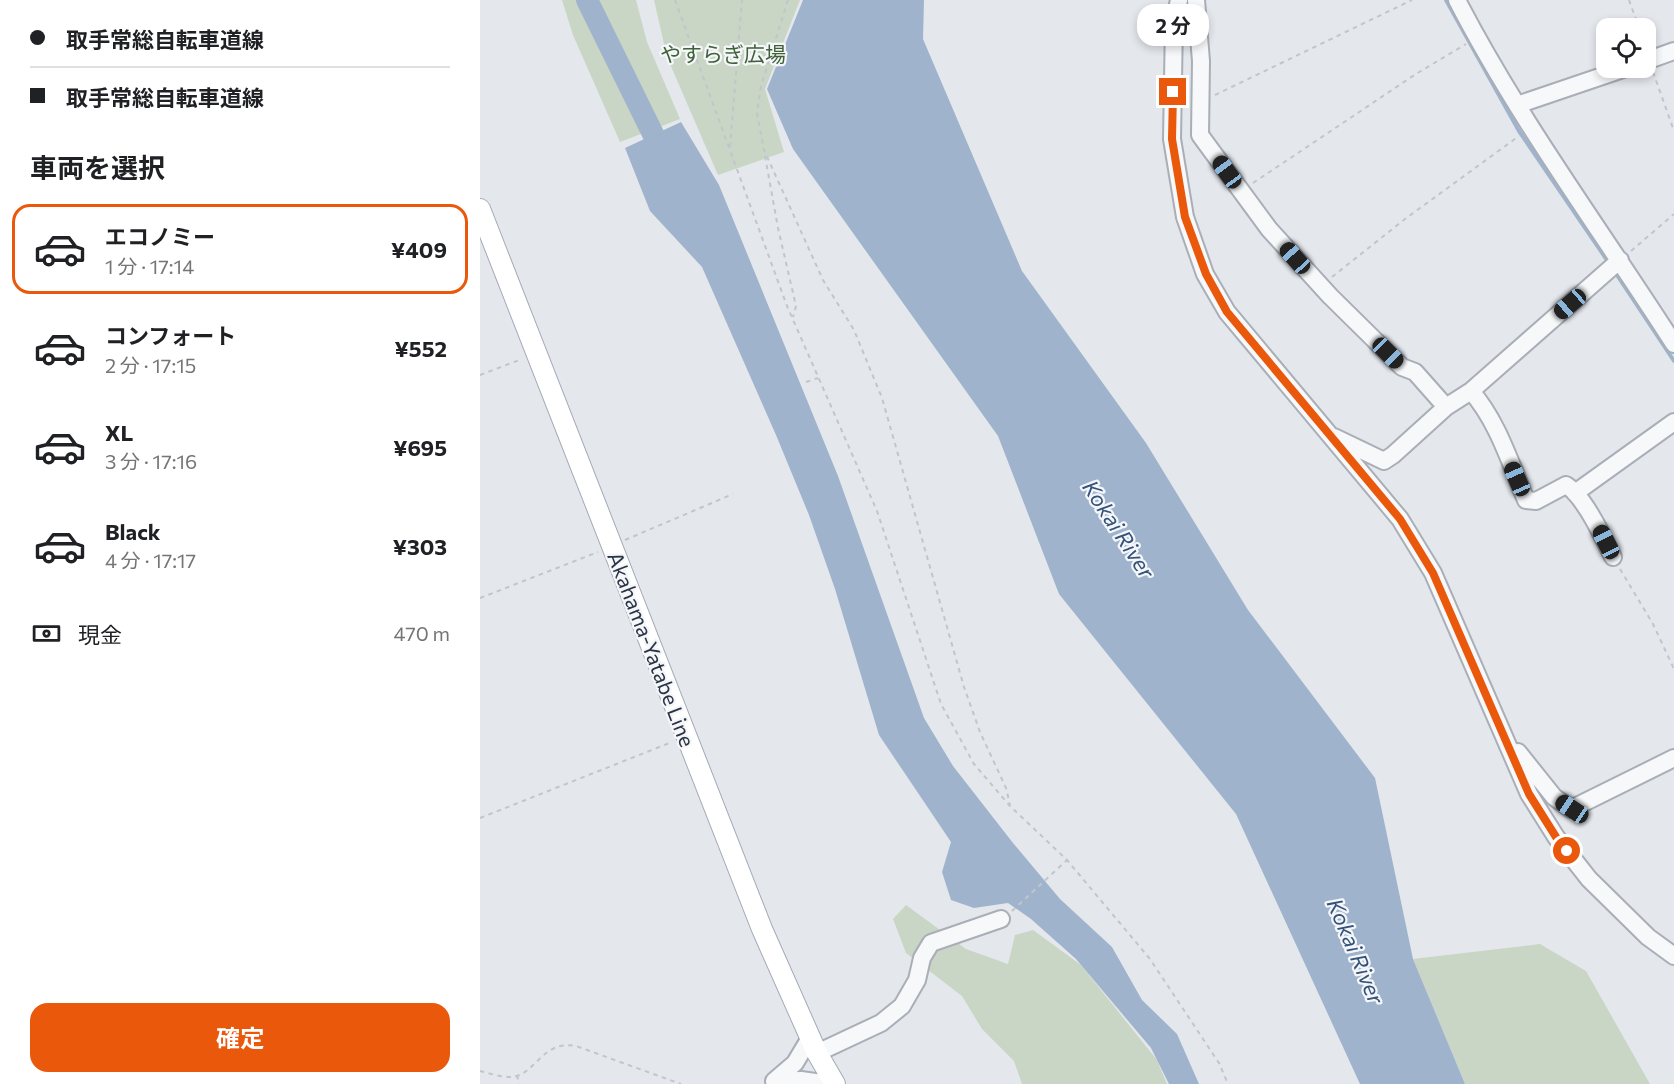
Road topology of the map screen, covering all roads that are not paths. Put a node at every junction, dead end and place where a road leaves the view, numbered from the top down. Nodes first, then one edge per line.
1 (1179, 0) edge
2 (1196, 0) edge
3 (1457, 0) edge
4 (1674, 51) edge
5 (1656, 57) edge
6 (1597, 78) edge
7 (1517, 105) junction
8 (480, 209) edge
9 (1620, 260) junction
10 (1674, 344) edge
11 (1471, 391) junction
12 (1446, 407) junction
13 (1674, 422) edge
14 (1328, 434) junction
15 (1575, 493) junction
16 (1613, 557) road end
17 (1502, 733) junction
18 (1674, 758) edge
19 (1007, 915) road end
20 (1674, 956) edge
21 (814, 1045) junction
22 (771, 1082) edge
23 (829, 1084) edge
24 (835, 1084) edge

1 - 14 street
2 - 12 street
3 - 7 street
4 - 5 street
6 - 7 street
7 - 9 street
8 - 21 main road, Akahama-Yatabe Line
9 - 10 street
9 - 11 street
11 - 12 street
11 - 15 street
12 - 14 street
13 - 15 street
14 - 17 street
15 - 16 street
17 - 18 street
17 - 20 street
19 - 21 street
21 - 22 street
21 - 24 main road, Akahama-Yatabe Line
22 - 23 street

